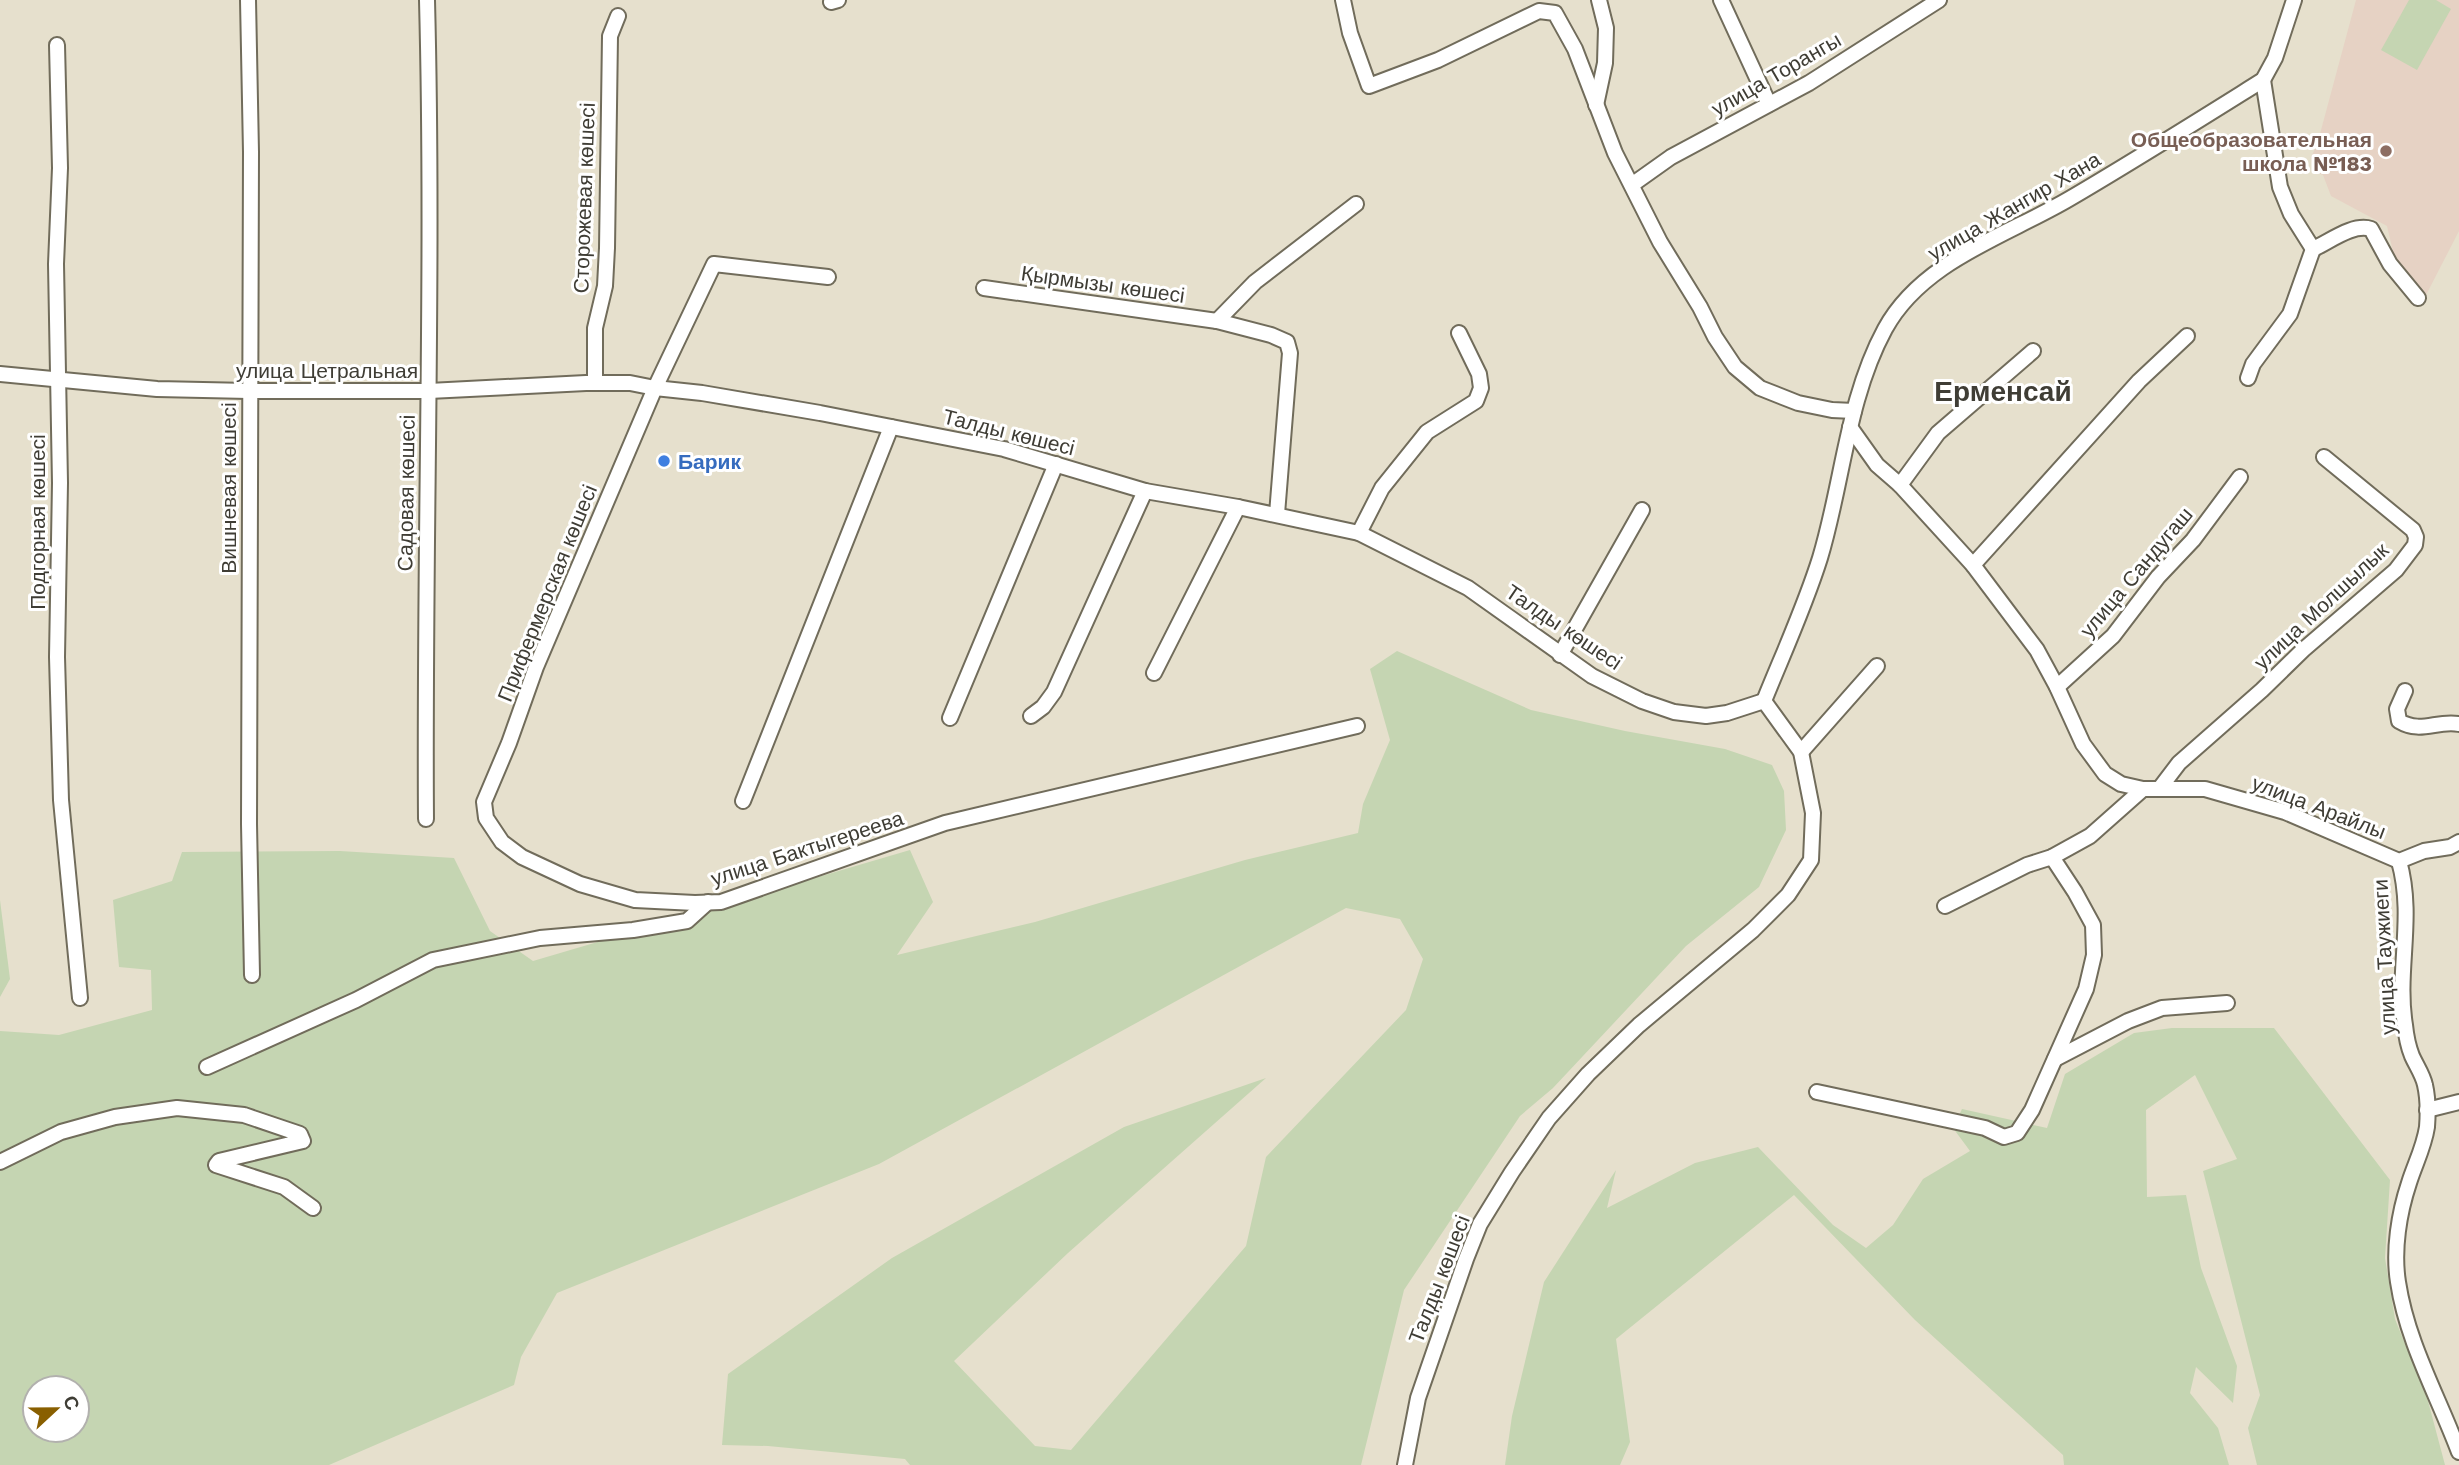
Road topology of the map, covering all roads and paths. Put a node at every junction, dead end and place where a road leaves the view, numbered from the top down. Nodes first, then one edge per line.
1 (248, 0) edge
2 (427, 0) edge
3 (1343, 0) edge
4 (1600, 0) edge
5 (1940, 0) edge
6 (2294, 0) edge
7 (1725, 1) edge
8 (618, 16) dead end
9 (57, 45) dead end
10 (2263, 80) junction
11 (1769, 104) junction
12 (1596, 105) junction
13 (1633, 184) junction
14 (1356, 204) dead end
15 (2313, 249) junction
16 (828, 277) dead end
17 (984, 288) dead end
18 (2418, 298) dead end
19 (1217, 321) junction
20 (1460, 333) dead end
21 (2187, 337) dead end
22 (2033, 351) dead end
23 (0, 374) edge
24 (57, 379) junction
25 (2248, 379) dead end
26 (595, 383) junction
27 (655, 388) junction
28 (249, 391) junction
29 (429, 391) junction
30 (1854, 411) junction
31 (891, 427) junction
32 (1850, 427) junction
33 (2324, 457) dead end
34 (1056, 464) junction
35 (2240, 478) dead end
36 (1900, 485) junction
37 (1145, 491) junction
38 (1238, 507) junction
39 (1642, 510) dead end
40 (1277, 514) junction
41 (1359, 533) junction
42 (1973, 565) junction
43 (1560, 655) junction
44 (1877, 666) dead end
45 (1154, 673) dead end
46 (2057, 687) junction
47 (2405, 691) dead end
48 (1765, 701) junction
49 (1031, 716) dead end
50 (950, 718) dead end
51 (2459, 723) edge
52 (1357, 726) dead end
53 (1801, 752) junction
54 (2160, 788) junction
55 (2143, 789) junction
56 (743, 801) dead end
57 (426, 818) dead end
58 (2459, 842) edge
59 (2052, 857) junction
60 (2399, 861) junction
61 (708, 902) junction
62 (1945, 906) dead end
63 (251, 975) dead end
64 (80, 998) dead end
65 (2227, 1003) dead end
66 (2055, 1059) junction
67 (207, 1067) dead end
68 (1818, 1092) dead end
69 (2459, 1102) edge
70 (2427, 1110) junction
71 (0, 1162) edge
72 (313, 1208) dead end
73 (2459, 1451) edge
74 (1405, 1465) edge

1 - 28 street, Вишневая көшесі
2 - 29 street, Садовая көшесі
3 - 12 street
4 - 12 street
5 - 11 street, улица Торангы
6 - 10 street
7 - 11 street
8 - 26 street, Сторожевая көшесі
9 - 24 street, Подгорная көшесі
10 - 15 street
10 - 30 street, улица Жангир Хана
11 - 13 street, улица Торангы
12 - 13 street
13 - 30 street
14 - 19 street
15 - 18 street
15 - 25 street
16 - 27 street, Прифермерская көшесі
17 - 19 street, Қырмызы көшесі
19 - 40 street, Қырмызы көшесі
20 - 41 street
21 - 42 street
22 - 36 street
23 - 24 street, улица Цетральная
24 - 28 street, улица Цетральная
24 - 64 street, Подгорная көшесі
26 - 27 street, улица Цетральная
26 - 29 street, улица Цетральная
27 - 31 street, Талды көшесі
27 - 61 street, Прифермерская көшесі
28 - 29 street, улица Цетральная
28 - 63 street, Вишневая көшесі
29 - 57 street, Садовая көшесі
30 - 32 street, улица Жангир Хана
31 - 34 street, Талды көшесі
31 - 56 street
32 - 36 street
32 - 48 street, улица Жангир Хана
33 - 54 street, улица Молшылык
34 - 37 street, Талды көшесі
34 - 50 street
35 - 46 street, улица Сандугаш
36 - 42 street
37 - 38 street, Талды көшесі
37 - 49 street
38 - 40 street, Талды көшесі
38 - 45 street
39 - 43 street
40 - 41 street, Талды көшесі
41 - 43 street, Талды көшесі
42 - 46 street
43 - 48 street, Талды көшесі
44 - 53 street
46 - 55 street
47 - 51 street
48 - 53 street, Талды көшесі
52 - 61 street, улица Бактыгереева
53 - 74 street, Талды көшесі
54 - 55 street
54 - 60 street, улица Арайлы
55 - 59 street
58 - 60 street, улица Арайлы
59 - 62 street
59 - 66 street
60 - 70 street, улица Таужиеги
61 - 67 street, улица Бактыгереева
65 - 66 street
66 - 68 street
69 - 70 street
70 - 73 street, улица Таужиеги
71 - 72 street

